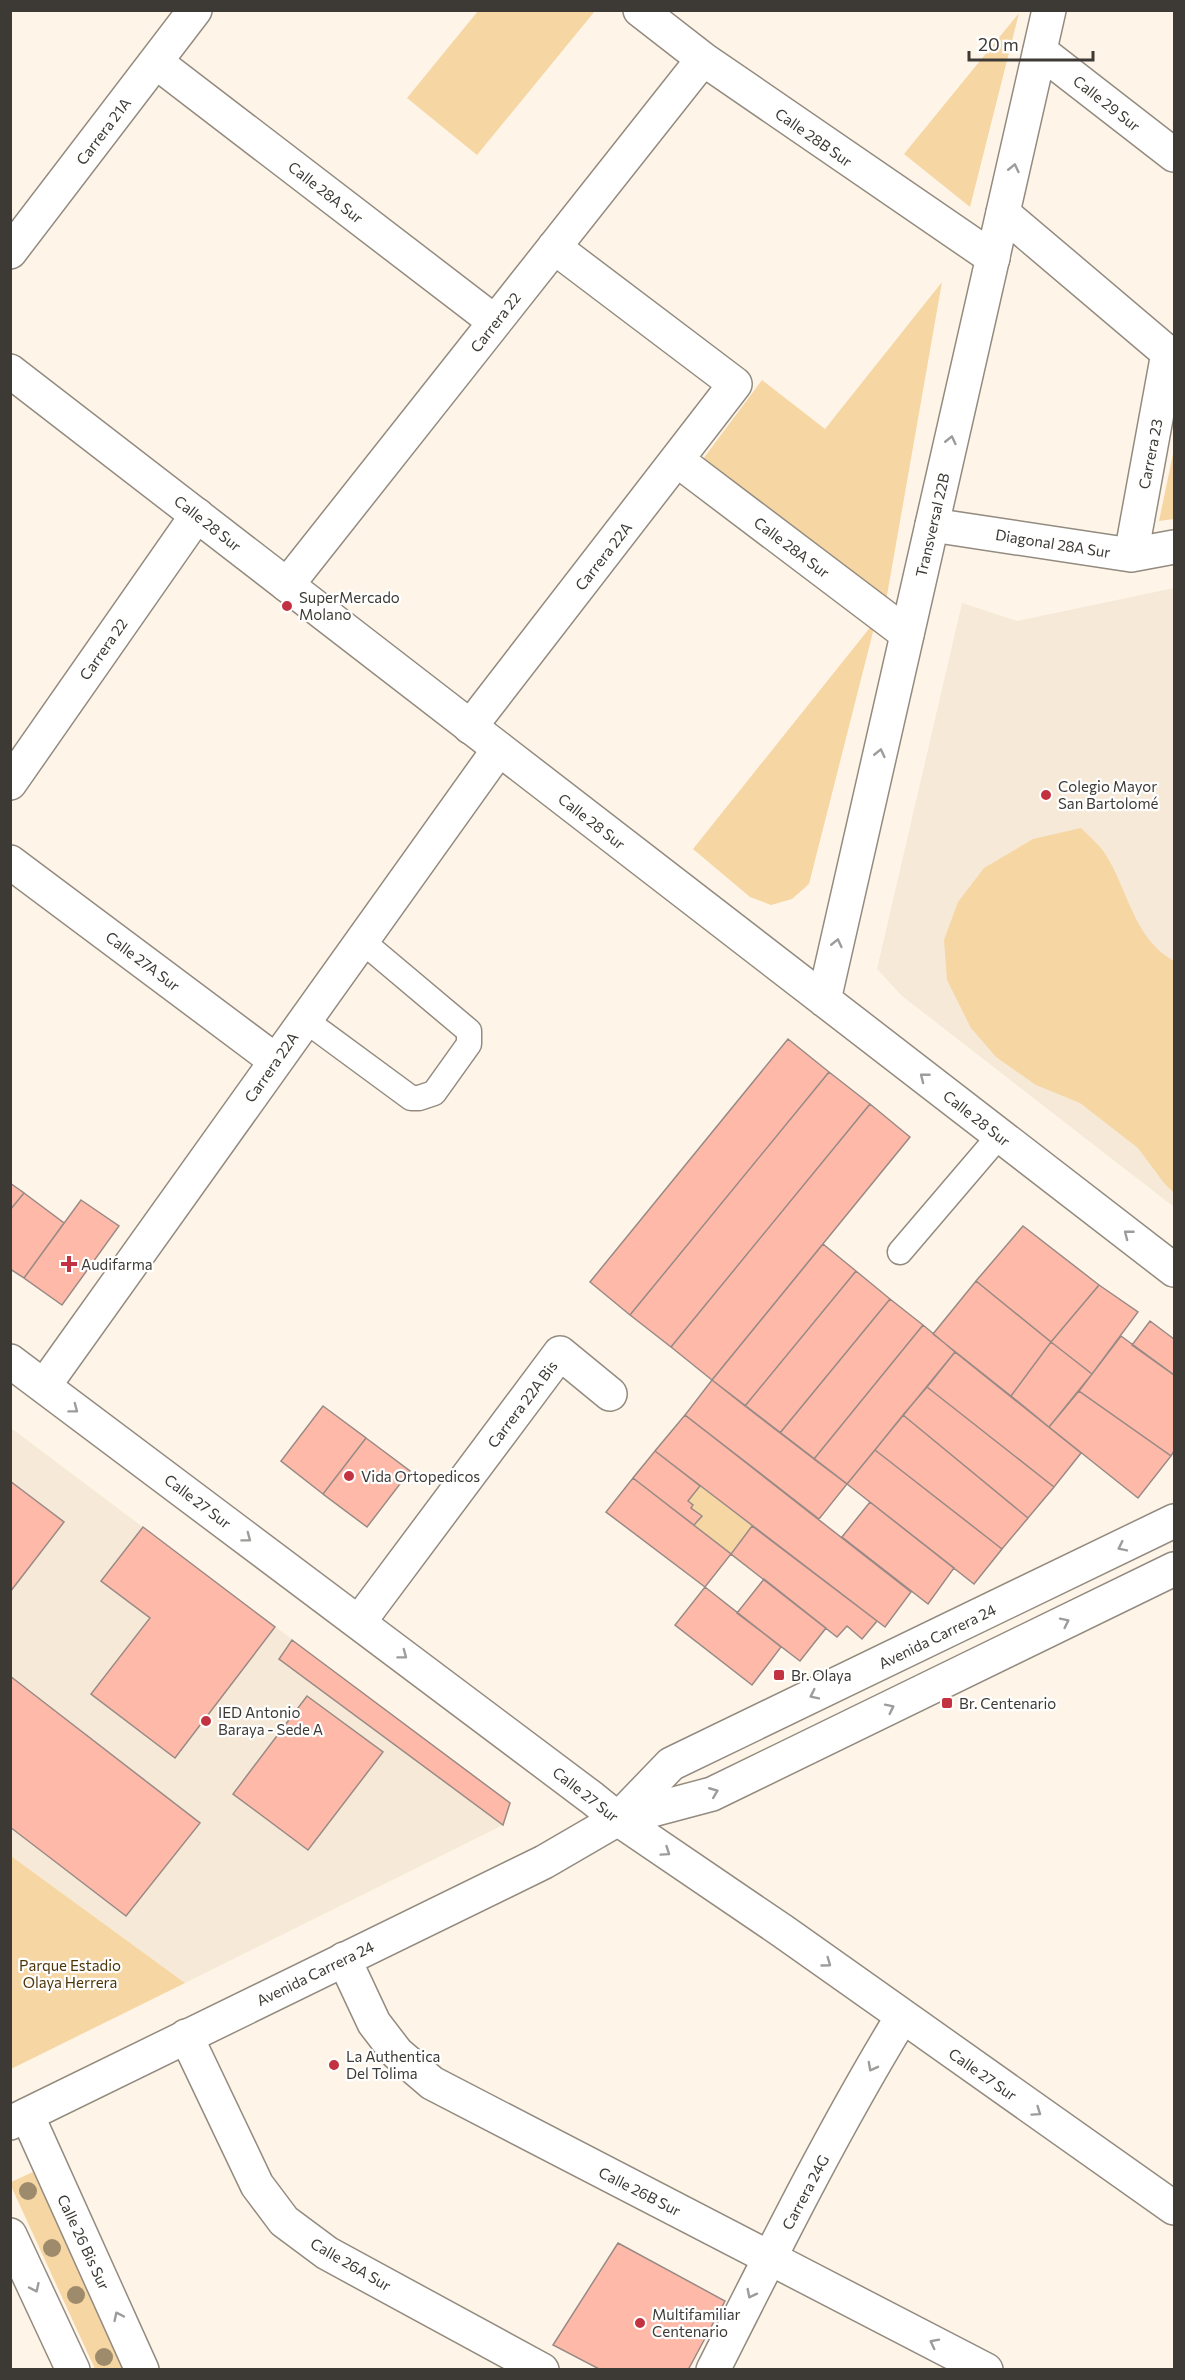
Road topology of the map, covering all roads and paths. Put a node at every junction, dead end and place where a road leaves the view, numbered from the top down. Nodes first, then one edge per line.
1 (195, 10) edge
2 (1049, 10) edge
3 (658, 16) edge
4 (1040, 51) junction
5 (703, 59) junction
6 (156, 62) junction
7 (1174, 155) edge
8 (1003, 213) junction
9 (554, 248) junction
10 (10, 252) edge
11 (993, 258) junction
12 (495, 322) junction
13 (1171, 356) edge
14 (10, 371) edge
15 (677, 460) junction
16 (197, 515) junction
17 (932, 525) junction
18 (1174, 547) edge
19 (1131, 555) junction
20 (287, 585) junction
21 (907, 634) junction
22 (470, 727) junction
23 (499, 749) junction
24 (10, 783) edge
25 (10, 862) edge
26 (362, 940) junction
27 (824, 1000) junction
28 (305, 1020) junction
29 (276, 1061) junction
30 (999, 1136) junction
31 (900, 1252) dead end
32 (1174, 1270) edge
33 (10, 1361) edge
34 (44, 1386) junction
35 (610, 1394) dead end
36 (1174, 1521) edge
37 (1174, 1569) edge
38 (359, 1622) junction
39 (618, 1820) junction
40 (344, 1959) junction
41 (902, 2017) junction
42 (186, 2036) junction
43 (19, 2119) edge
44 (1174, 2208) edge
45 (10, 2235) edge
46 (769, 2258) junction
47 (73, 2370) edge
48 (142, 2370) edge
49 (542, 2370) edge
50 (712, 2370) edge
51 (986, 2370) edge

1 - 6 street, Carrera 21A
2 - 4 street, Transversal 22B
3 - 5 street, Calle 28B Sur
4 - 7 street, Calle 29 Sur
8 -> 4 street, Transversal 22B
5 - 9 street, Carrera 22
5 - 11 street, Calle 28B Sur
6 - 10 street, Carrera 21A
6 - 12 street, Calle 28A Sur
8 - 11 street, Transversal 22B
8 - 13 street
9 - 12 street, Carrera 22
9 - 15 street, Carrera 22A
17 -> 11 street, Transversal 22B
12 - 20 street, Carrera 22
13 - 19 street, Carrera 23
14 - 16 street, Calle 28 Sur
15 - 21 street, Calle 28A Sur
15 - 22 street, Carrera 22A
16 - 20 street, Calle 28 Sur
16 - 24 street, Carrera 22
17 - 19 street, Diagonal 28A Sur
17 - 21 street, Transversal 22B
18 - 19 street, Diagonal 28A Sur
20 - 22 street, Calle 28 Sur
27 -> 21 street, Transversal 22B
22 - 23 street, Calle 28 Sur
23 - 26 street, Carrera 22A
23 - 27 street, Calle 28 Sur
25 - 29 street, Calle 27A Sur
26 - 28 street, Carrera 22A
26 - 28 lane
30 -> 27 street, Calle 28 Sur
28 - 29 street, Carrera 22A
29 - 34 street, Carrera 22A
30 - 31 lane
32 -> 30 street, Calle 28 Sur
33 - 34 street, Calle 27 Sur
34 -> 38 street, Calle 27 Sur
35 - 38 street, Carrera 22A Bis
36 -> 39 street, Avenida Carrera 24
39 -> 37 street, Avenida Carrera 24
38 -> 39 street, Calle 27 Sur
39 - 40 street, Avenida Carrera 24
39 -> 41 street, Calle 27 Sur
40 - 42 street, Avenida Carrera 24
40 - 46 street, Calle 26B Sur
41 -> 44 street, Calle 27 Sur
41 -> 46 street, Carrera 24G
42 - 43 street, Avenida Carrera 24
42 - 49 street, Calle 26A Sur
48 -> 43 street, Calle 26 Bis Sur
45 -> 47 street
46 -> 50 street, Carrera 24G
51 -> 46 street, Calle 26B Sur

